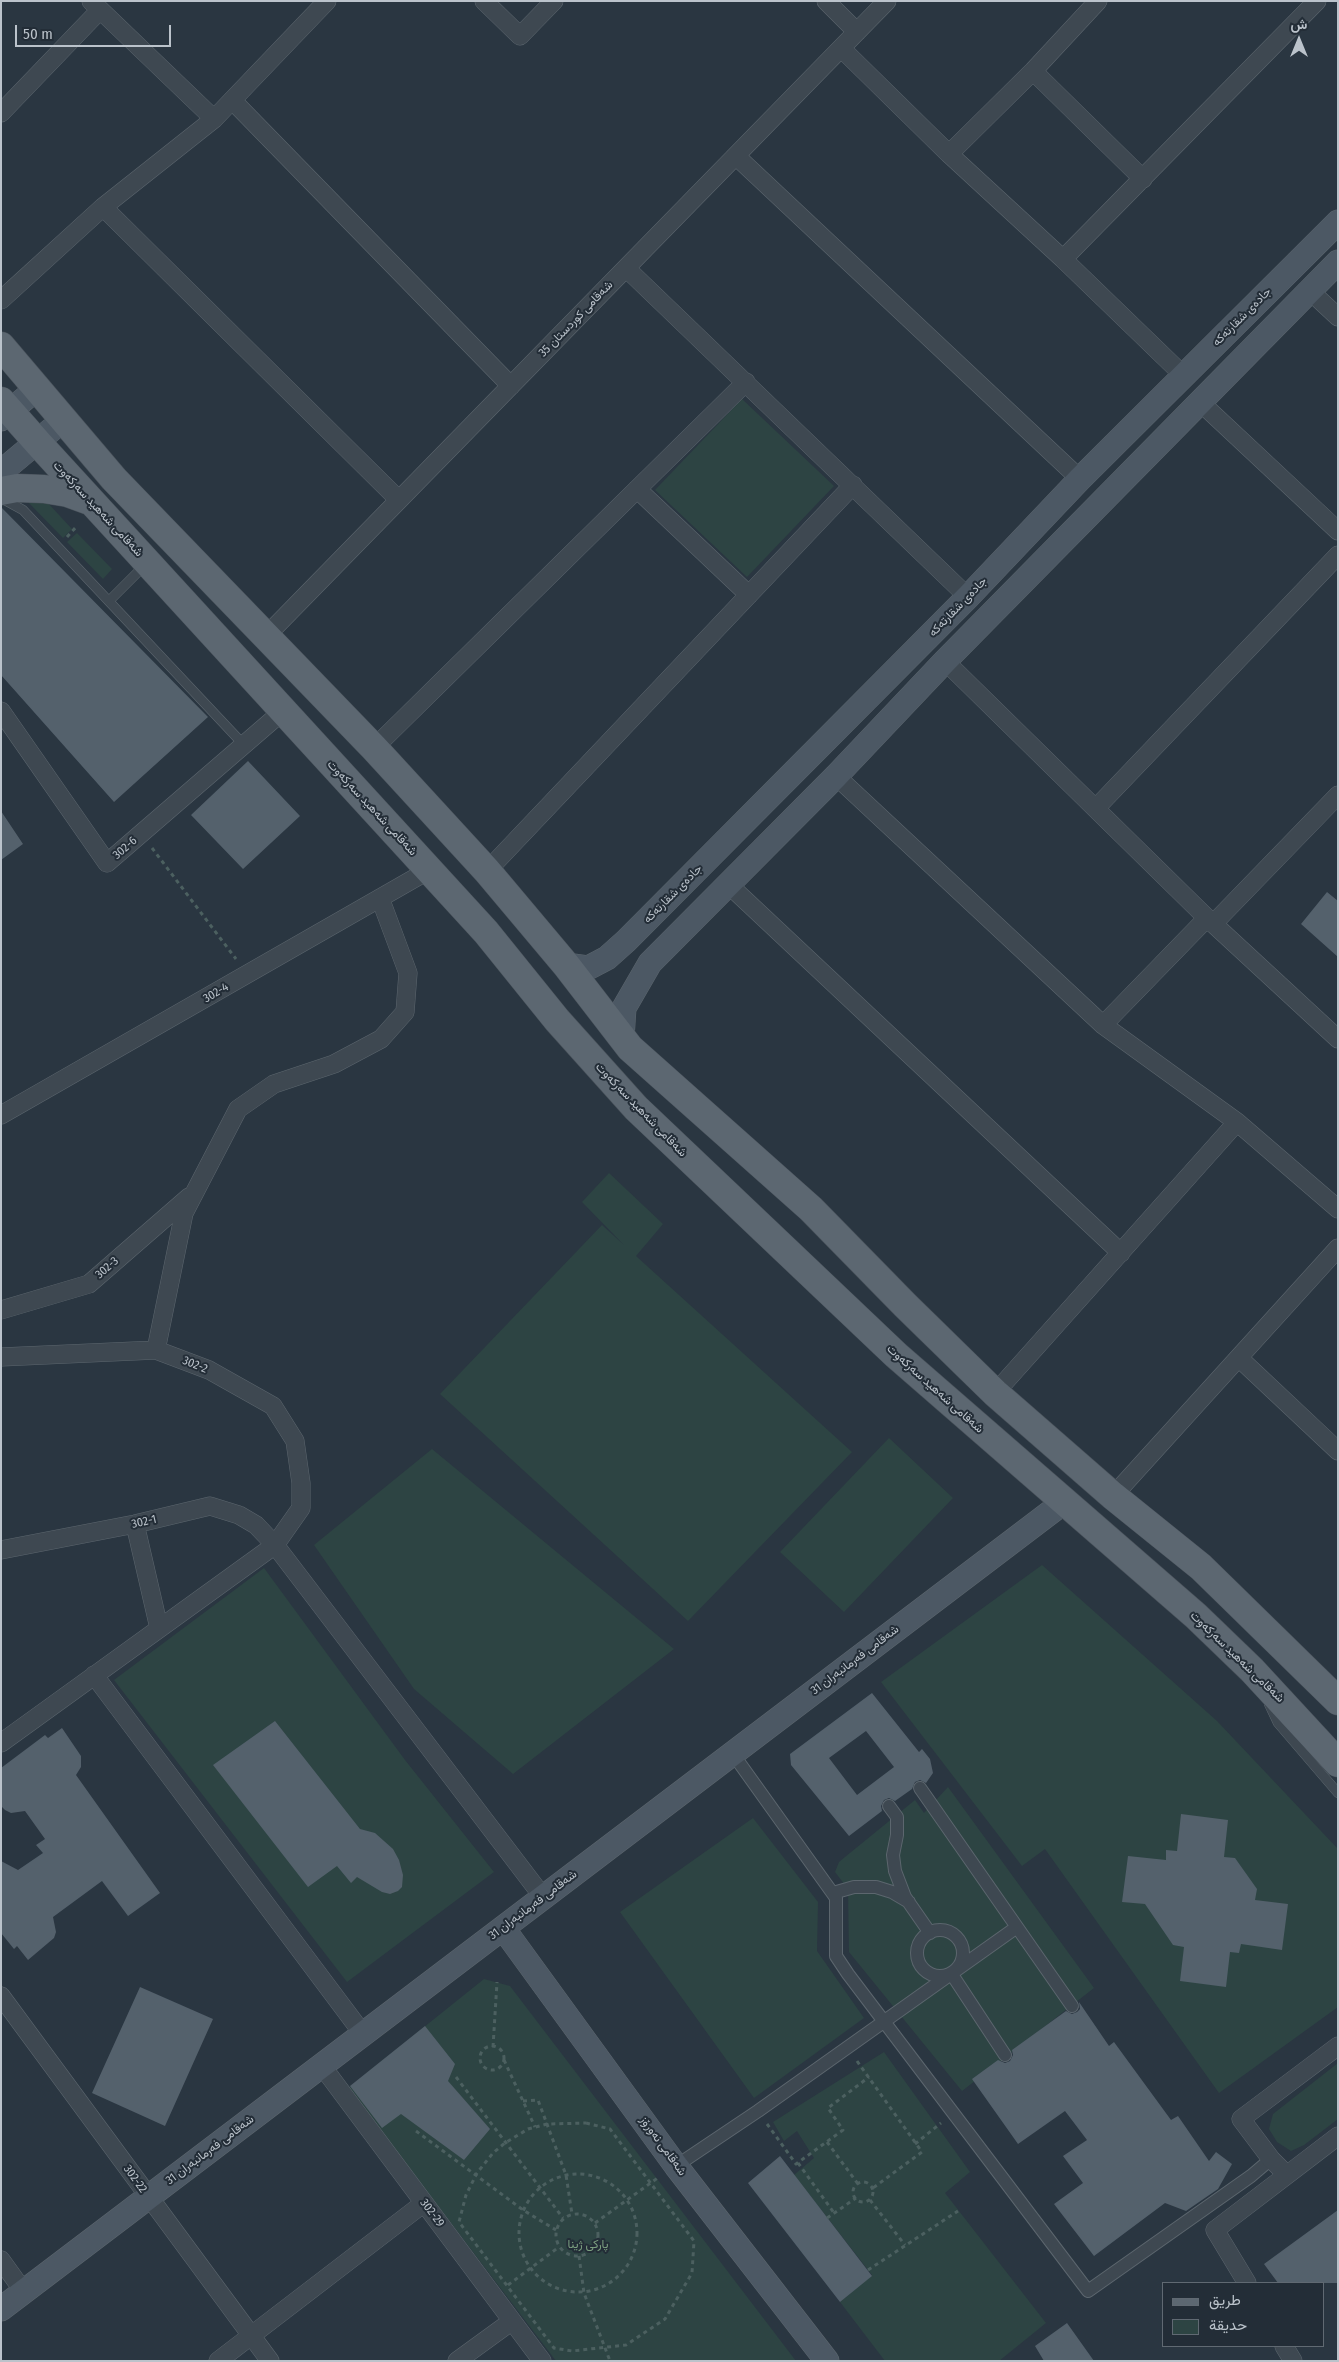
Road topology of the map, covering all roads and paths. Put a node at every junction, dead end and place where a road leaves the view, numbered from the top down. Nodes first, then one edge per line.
1 (484, 1) edge
2 (554, 1) edge
3 (826, 1) edge
4 (887, 1) edge
5 (1098, 1) edge
6 (1317, 1) edge
7 (321, 3) edge
8 (96, 6) edge
9 (857, 32) junction
10 (841, 48) junction
11 (1033, 71) junction
12 (232, 100) junction
13 (1, 113) edge
14 (214, 119) junction
15 (949, 154) junction
16 (736, 156) junction
17 (1143, 178) junction
18 (104, 207) junction
19 (1338, 222) edge
20 (1063, 259) junction
21 (1338, 262) edge
22 (626, 268) junction
23 (1310, 290) junction
24 (1, 300) edge
25 (1338, 317) edge
26 (1, 346) edge
27 (1183, 375) junction
28 (746, 382) junction
29 (511, 386) junction
30 (36, 389) junction
31 (1199, 402) junction
32 (4, 410) edge
33 (63, 420) junction
34 (38, 443) junction
35 (1, 472) edge
36 (1080, 479) junction
37 (853, 485) junction
38 (637, 489) junction
39 (1, 491) edge
40 (1, 498) edge
41 (399, 500) junction
42 (92, 502) junction
43 (1338, 531) edge
44 (1338, 555) edge
45 (147, 563) junction
46 (749, 595) junction
47 (968, 597) junction
48 (109, 601) junction
49 (266, 636) junction
50 (945, 661) junction
51 (1, 711) edge
52 (284, 711) junction
53 (244, 745) junction
54 (374, 748) junction
55 (836, 776) junction
56 (1338, 795) edge
57 (1096, 808) junction
58 (141, 834) junction
59 (429, 870) junction
60 (487, 871) junction
61 (729, 885) junction
62 (380, 898) junction
63 (1210, 921) junction
64 (626, 941) junction
65 (650, 963) junction
66 (566, 964) junction
67 (248, 974) junction
68 (1103, 1024) junction
69 (622, 1039) junction
70 (1338, 1039) edge
71 (1, 1115) edge
72 (1237, 1122) junction
73 (194, 1192) junction
74 (1338, 1209) edge
75 (1338, 1248) edge
76 (1122, 1253) junction
77 (1, 1310) edge
78 (156, 1350) junction
79 (1, 1357) edge
80 (1239, 1358) junction
81 (995, 1393) junction
82 (1338, 1451) edge
83 (1114, 1496) junction
84 (1064, 1502) junction
85 (135, 1524) junction
86 (275, 1545) junction
87 (1, 1550) edge
88 (159, 1628) junction
89 (1252, 1670) junction
90 (94, 1675) junction
91 (1338, 1701) edge
92 (1, 1743) edge
93 (732, 1754) junction
94 (1338, 1763) edge
95 (920, 1788) dead end
96 (1338, 1793) edge
97 (889, 1806) dead end
98 (833, 1893) junction
99 (543, 1897) junction
100 (909, 1902) junction
101 (1018, 1927) junction
102 (503, 1928) junction
103 (930, 1932) junction
104 (951, 1973) junction
105 (497, 1982) dead end
106 (1, 1996) edge
107 (1072, 2006) dead end
108 (884, 2022) junction
109 (363, 2034) junction
110 (1338, 2046) edge
111 (493, 2047) junction
112 (848, 2048) junction
113 (1005, 2055) dead end
114 (504, 2060) junction
115 (322, 2066) junction
116 (456, 2077) dead end
117 (869, 2078) junction
118 (523, 2101) junction
119 (758, 2111) junction
120 (953, 2113) junction
121 (547, 2124) junction
122 (535, 2127) junction
123 (416, 2130) dead end
124 (1338, 2136) edge
125 (827, 2142) junction
126 (505, 2143) junction
127 (915, 2144) junction
128 (1271, 2159) junction
129 (798, 2164) junction
130 (676, 2166) junction
131 (477, 2175) junction
132 (566, 2175) junction
133 (1287, 2175) junction
134 (651, 2183) junction
135 (858, 2184) junction
136 (540, 2188) junction
137 (873, 2188) junction
138 (149, 2197) junction
139 (856, 2198) junction
140 (627, 2200) junction
141 (870, 2200) junction
142 (424, 2203) junction
143 (523, 2210) junction
144 (958, 2211) dead end
145 (834, 2213) junction
146 (572, 2214) junction
147 (563, 2218) junction
148 (827, 2218) dead end
149 (595, 2223) junction
150 (556, 2230) junction
151 (905, 2245) junction
152 (560, 2247) junction
153 (579, 2256) junction
154 (1, 2260) edge
155 (531, 2270) junction
156 (868, 2270) dead end
157 (1246, 2282) edge
158 (500, 2291) junction
159 (24, 2292) junction
160 (584, 2293) junction
161 (1, 2309) edge
162 (512, 2321) junction
163 (251, 2335) junction
164 (1285, 2347) edge
165 (604, 2349) junction
166 (218, 2361) edge
167 (270, 2361) edge
168 (458, 2361) edge
169 (542, 2361) edge
170 (610, 2361) edge
171 (827, 2361) edge
172 (1293, 2361) edge

1 - 2 street
3 - 9 street
4 - 9 street, شەقامی کوردستان 35
5 - 11 street
6 - 17 street
7 - 12 street
8 - 13 street
8 - 14 street
9 - 10 street, شەقامی کوردستان 35
10 - 15 street
10 - 16 street, شەقامی کوردستان 35
11 - 15 street
11 - 17 street
12 - 14 street
12 - 29 street
14 - 18 street
15 - 20 street
16 - 22 street, شەقامی کوردستان 35
16 - 36 street
17 - 20 street
18 - 24 street
18 - 41 street
19 - 27 main road, جادەی شقارتەکە
20 - 27 street
21 - 23 main road
22 - 28 street
22 - 29 street, شەقامی کوردستان 35
23 - 25 street
23 - 31 main road
26 - 30 main road
27 - 36 main road, جادەی شقارتەکە
28 - 37 street
28 - 38 street
29 - 41 street, شەقامی کوردستان 35
30 - 32 main road
30 - 33 main road
31 - 43 street
31 - 50 main road
32 - 34 main road, شەقامی شەهید سەرکەوت
33 - 34 main road
33 - 49 main road
34 - 35 main road
34 - 42 main road, شەقامی شەهید سەرکەوت
36 - 47 main road, جادەی شقارتەکە
37 - 46 street
37 - 47 street
38 - 46 street
38 - 54 street
39 - 42 main road
40 - 48 lane
41 - 49 street, شەقامی کوردستان 35
42 - 45 main road, شەقامی شەهید سەرکەوت
44 - 57 street
45 - 48 lane
45 - 52 main road, شەقامی شەهید سەرکەوت
46 - 60 street
47 - 64 main road, جادەی شقارتەکە
48 - 53 lane
49 - 54 main road
50 - 55 main road
50 - 57 street
51 - 58 street, 302-6
52 - 53 street, 302-6
52 - 59 main road, شەقامی شەهید سەرکەوت
53 - 58 street, 302-6
54 - 60 main road
55 - 61 main road
55 - 68 street
56 - 63 street
57 - 63 street
58 - 67 path
59 - 62 street, 302-4
59 - 84 main road, شەقامی شەهید سەرکەوت
60 - 66 main road
61 - 65 main road
61 - 76 street
62 - 67 street, 302-4
62 - 73 street
63 - 68 street
63 - 70 street
64 - 65 main road
64 - 66 main road, جادەی شقارتەکە
65 - 69 main road
66 - 69 main road
67 - 71 street, 302-4
68 - 72 street
69 - 81 main road
72 - 74 street
72 - 76 street
73 - 77 street, 302-3
73 - 78 street
75 - 80 street
76 - 81 street
78 - 79 street, 302-2
78 - 86 street, 302-2
80 - 82 street
80 - 83 street
81 - 83 main road
83 - 91 main road
84 - 89 main road, شەقامی شەهید سەرکەوت
84 - 93 main road, شەقامی فەرمانبەران 31
85 - 86 street, 302-1
85 - 87 street, 302-1
85 - 88 street
86 - 88 street
86 - 99 street, 302-1
88 - 90 street
89 - 94 main road, شەقامی شەهید سەرکەوت
89 - 96 lane
90 - 92 street
90 - 109 street
93 - 98 street
93 - 99 main road, شەقامی فەرمانبەران 31
95 - 101 street
97 - 100 street
98 - 100 street
98 - 108 street
99 - 102 main road, شەقامی فەرمانبەران 31
100 - 103 street
101 - 104 street
101 - 107 street
102 - 109 main road, شەقامی فەرمانبەران 31
102 - 130 main road, شەقامی نەورۆز
103 - 104 street
103 - 104 street
104 - 108 street
104 - 113 street
105 - 111 path
106 - 138 street, 302-22
108 - 112 street
108 - 120 street
109 - 115 main road, شەقامی فەرمانبەران 31
110 - 128 street
111 - 114 path
111 - 114 path
112 - 117 path
112 - 119 street
114 - 118 path
115 - 138 main road, شەقامی فەرمانبەران 31
115 - 142 street, 302-29
116 - 126 path
117 - 125 path
117 - 127 path
118 - 121 path
118 - 122 path
119 - 129 path
119 - 130 street
120 - 127 path
120 - 128 street
121 - 122 path
121 - 132 path
121 - 134 path
122 - 126 path
123 - 131 path
124 - 133 street
125 - 129 path
125 - 135 path
126 - 131 path
126 - 136 path
127 - 137 path
128 - 133 street
129 - 145 path
130 - 134 path
130 - 171 main road, شەقامی نەورۆز
131 - 143 path
131 - 158 path
132 - 136 path
132 - 140 path
132 - 146 path
133 - 157 street
134 - 140 path
134 - 165 path
135 - 137 path
135 - 139 path
136 - 143 path
136 - 147 path
137 - 141 path
138 - 159 main road, شەقامی فەرمانبەران 31
138 - 163 street, 302-22
139 - 141 path
139 - 145 path
140 - 149 path
140 - 160 path
141 - 151 path
142 - 158 street, 302-29
142 - 163 street
143 - 150 path
143 - 155 path
144 - 151 path
145 - 148 path
146 - 147 path
146 - 149 path
147 - 150 path
149 - 153 path
150 - 152 path
151 - 156 path
152 - 153 path
152 - 155 path
153 - 160 path
154 - 159 street
155 - 158 path
155 - 160 path
158 - 162 street, 302-29
158 - 165 path
159 - 161 main road, شەقامی فەرمانبەران 31
160 - 165 path
162 - 168 street
162 - 169 street, 302-29
163 - 166 street
163 - 167 street, 302-22
164 - 172 street
165 - 170 path

